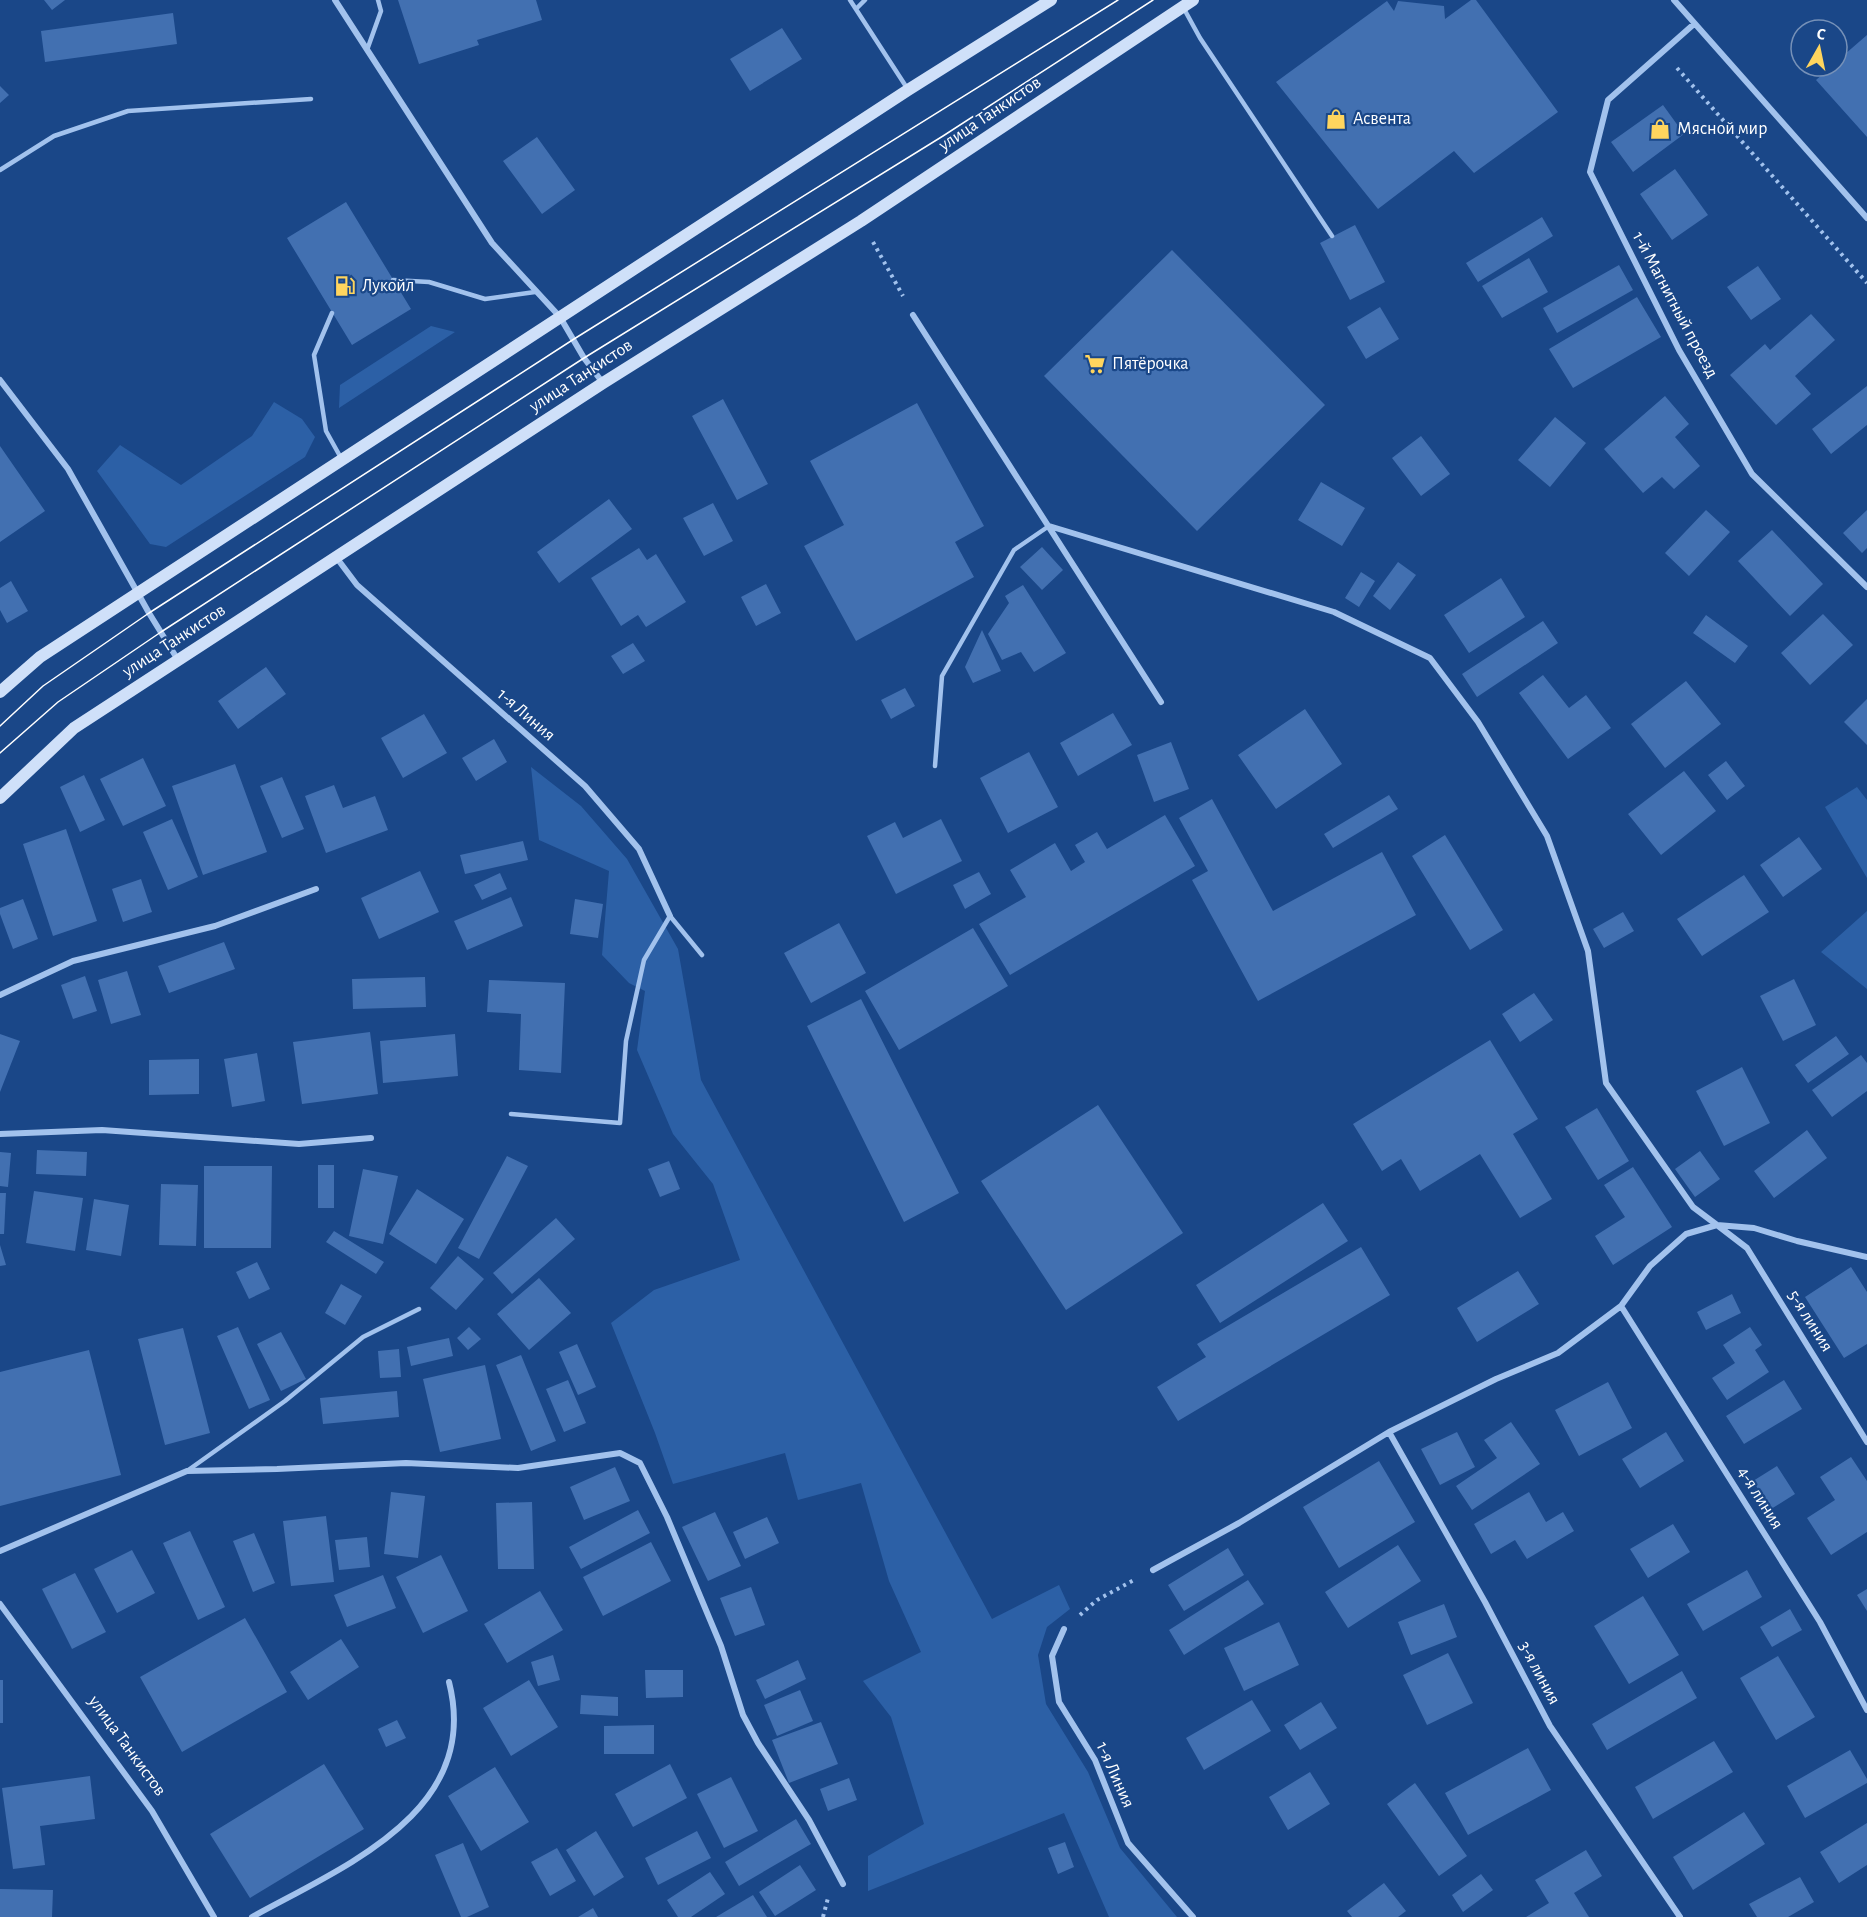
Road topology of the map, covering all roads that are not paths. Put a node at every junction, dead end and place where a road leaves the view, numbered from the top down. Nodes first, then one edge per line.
1 (335, 0) edge
2 (378, 0) edge
3 (850, 0) edge
4 (865, 0) edge
5 (1051, 0) edge
6 (1674, 0) edge
7 (1188, 4) edge
8 (856, 9) junction
9 (1694, 24) junction
10 (367, 50) junction
11 (908, 90) junction
12 (311, 99) dead end
13 (0, 170) edge
14 (1867, 218) edge
15 (1332, 236) dead end
16 (393, 280) dead end
17 (535, 292) junction
18 (332, 313) dead end
19 (914, 315) road end
20 (560, 317) junction
21 (0, 380) edge
22 (603, 383) junction
23 (342, 460) junction
24 (1049, 526) junction
25 (336, 557) junction
26 (1867, 587) edge
27 (139, 594) junction
28 (178, 660) junction
29 (0, 692) edge
30 (1161, 702) dead end
31 (935, 766) dead end
32 (0, 798) edge
33 (316, 889) dead end
34 (670, 916) junction
35 (702, 955) dead end
36 (0, 995) edge
37 (511, 1114) dead end
38 (0, 1134) edge
39 (371, 1138) dead end
40 (1717, 1225) junction
41 (1867, 1257) edge
42 (1621, 1306) junction
43 (419, 1309) dead end
44 (1389, 1432) junction
45 (1867, 1442) edge
46 (187, 1471) junction
47 (0, 1551) edge
48 (1153, 1570) road end
49 (0, 1604) edge
50 (1064, 1629) road end
51 (449, 1682) dead end
52 (1867, 1710) edge
53 (843, 1884) dead end
54 (214, 1917) edge
55 (252, 1917) edge
56 (1193, 1917) edge
57 (1680, 1917) edge

1 - 10 street
2 - 10 lane
3 - 8 lane
4 - 8 lane
5 - 11 main road
6 - 9 street
7 - 15 lane
7 - 22 main road, улица Танкистов
8 - 11 lane
9 - 14 street
9 - 26 street, 1-й Магнитный проезд
10 - 17 street
11 - 20 main road
12 - 13 lane
16 - 17 lane
17 - 20 street
18 - 23 lane
19 - 24 street
20 - 22 street
20 - 23 main road
21 - 27 street
22 - 25 main road, улица Танкистов
23 - 27 main road
24 - 30 street
24 - 31 lane
24 - 40 street, 5-я линия
25 - 28 main road, улица Танкистов
25 - 34 street, 1-я Линия
27 - 28 street
27 - 29 main road
28 - 32 main road, улица Танкистов
33 - 36 street
34 - 35 lane
34 - 37 lane
38 - 39 street
40 - 41 street
40 - 42 street
40 - 45 street, 5-я линия
42 - 44 street
42 - 52 street, 4-я линия
43 - 46 lane
44 - 48 street
44 - 57 street, 3-я линия
46 - 47 street
46 - 53 street
49 - 54 street, улица Танкистов
50 - 56 street, 1-я Линия
51 - 55 street

